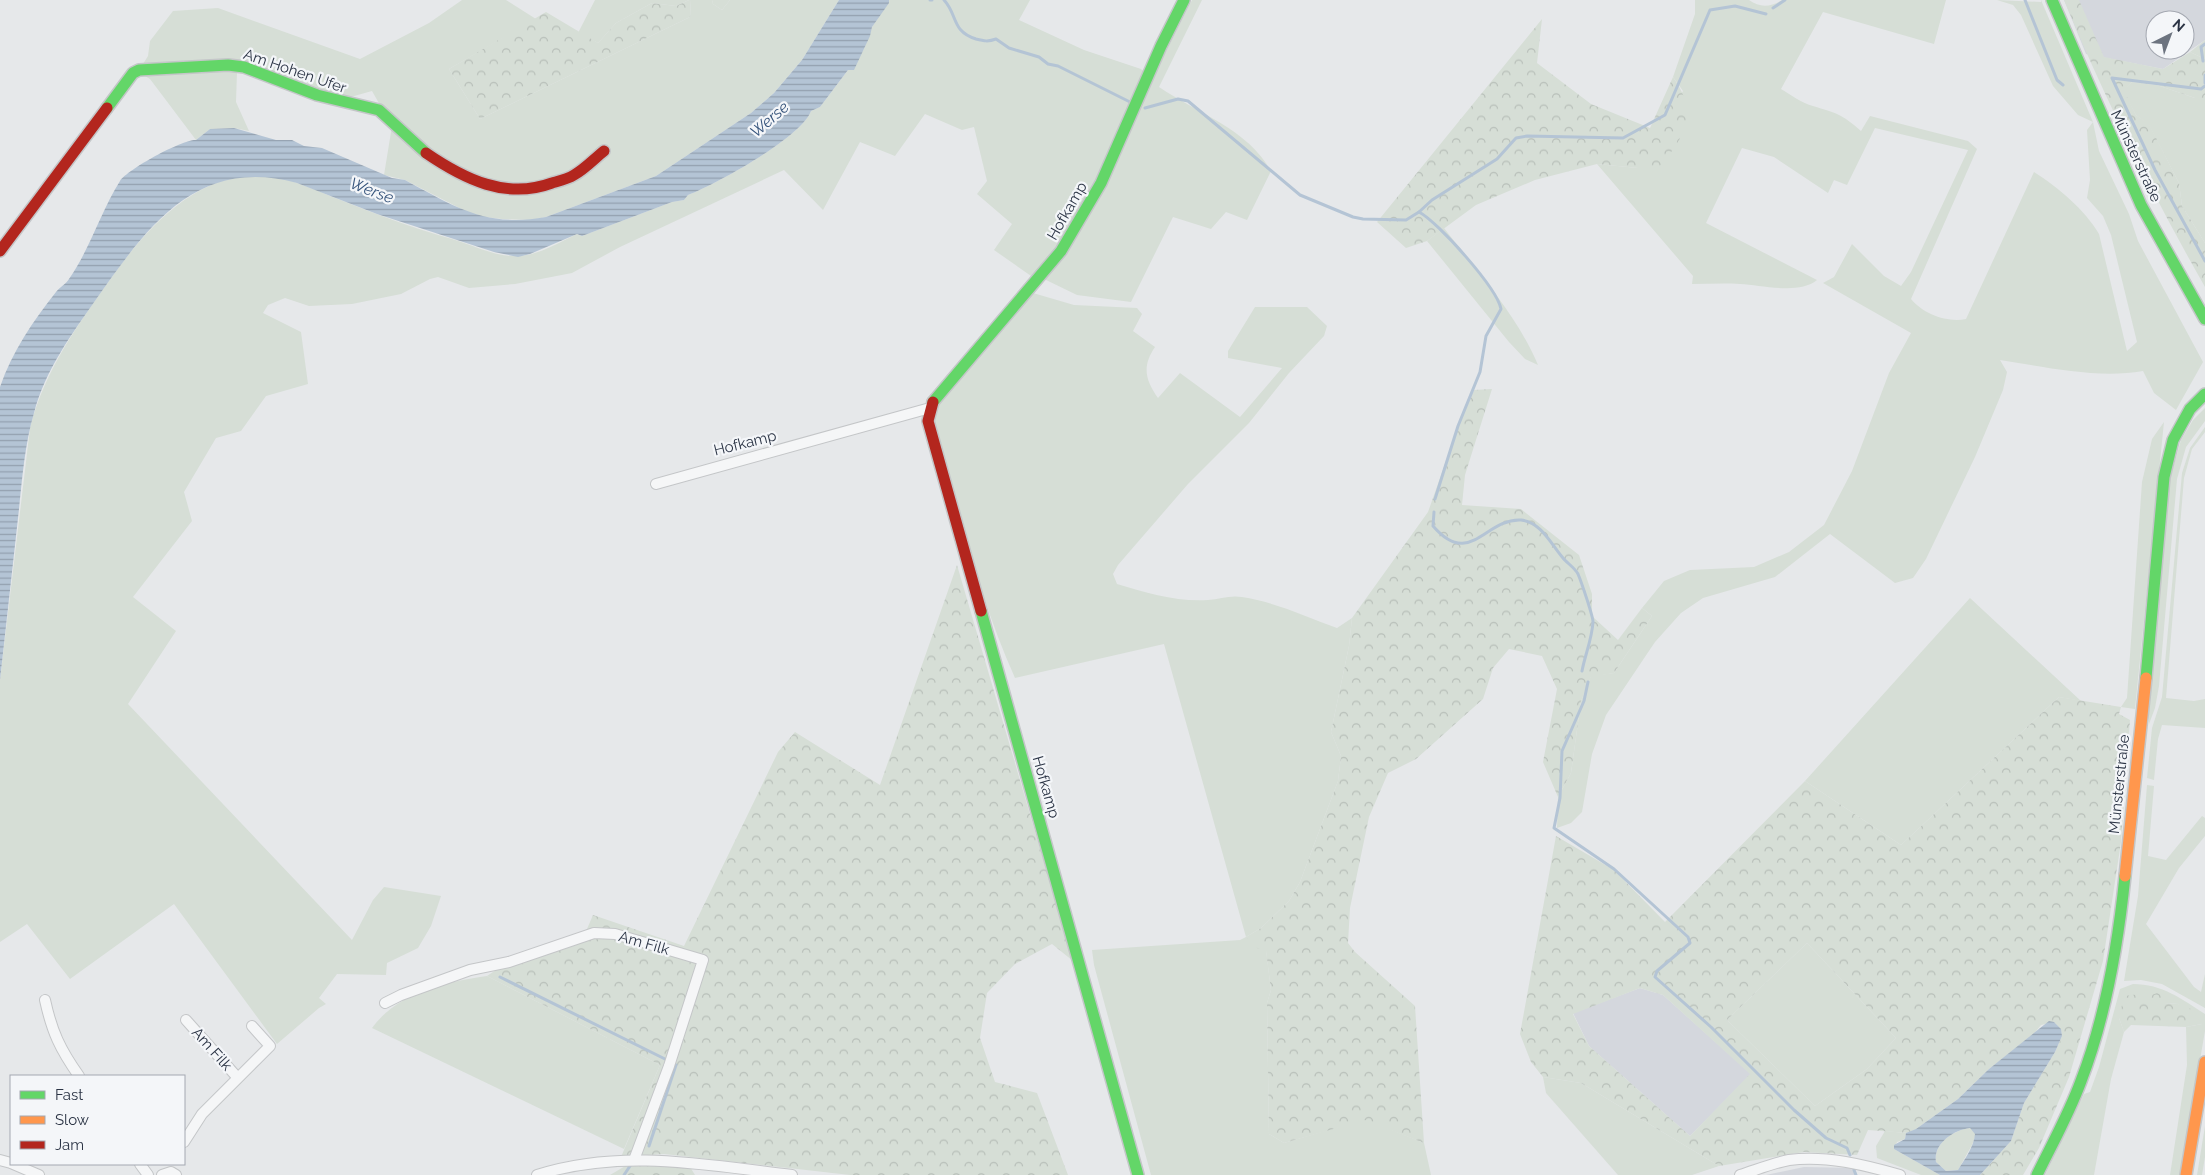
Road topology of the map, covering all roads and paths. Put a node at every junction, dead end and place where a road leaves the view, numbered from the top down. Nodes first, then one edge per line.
1 (1184, 0) edge
2 (2052, 0) edge
3 (604, 151) dead end
4 (0, 251) edge
5 (2205, 319) edge
6 (2205, 394) edge
7 (930, 408) junction
8 (656, 484) dead end
9 (45, 1000) dead end
10 (385, 1004) dead end
11 (186, 1020) dead end
12 (252, 1026) dead end
13 (2205, 1062) edge
14 (78, 1075) edge
15 (237, 1077) junction
16 (185, 1140) edge
17 (634, 1160) junction
18 (14, 1165) edge
19 (39, 1175) edge
20 (537, 1175) edge
21 (792, 1175) edge
22 (1138, 1175) edge
23 (1740, 1175) edge
24 (1900, 1175) edge
25 (2038, 1175) edge
26 (2186, 1175) edge

1 - 7 street, Hofkamp
2 - 5 street, Münsterstraße
3 - 4 street, Am Hohen Ufer
6 - 25 street, Münsterstraße
7 - 8 street, Hofkamp
7 - 22 street, Hofkamp
9 - 14 street
10 - 17 street, Am Filk
11 - 15 street, Am Filk
12 - 15 street, Am Filk
13 - 26 street
15 - 16 street, Am Filk
17 - 20 street
17 - 21 street
18 - 19 street
23 - 24 street

